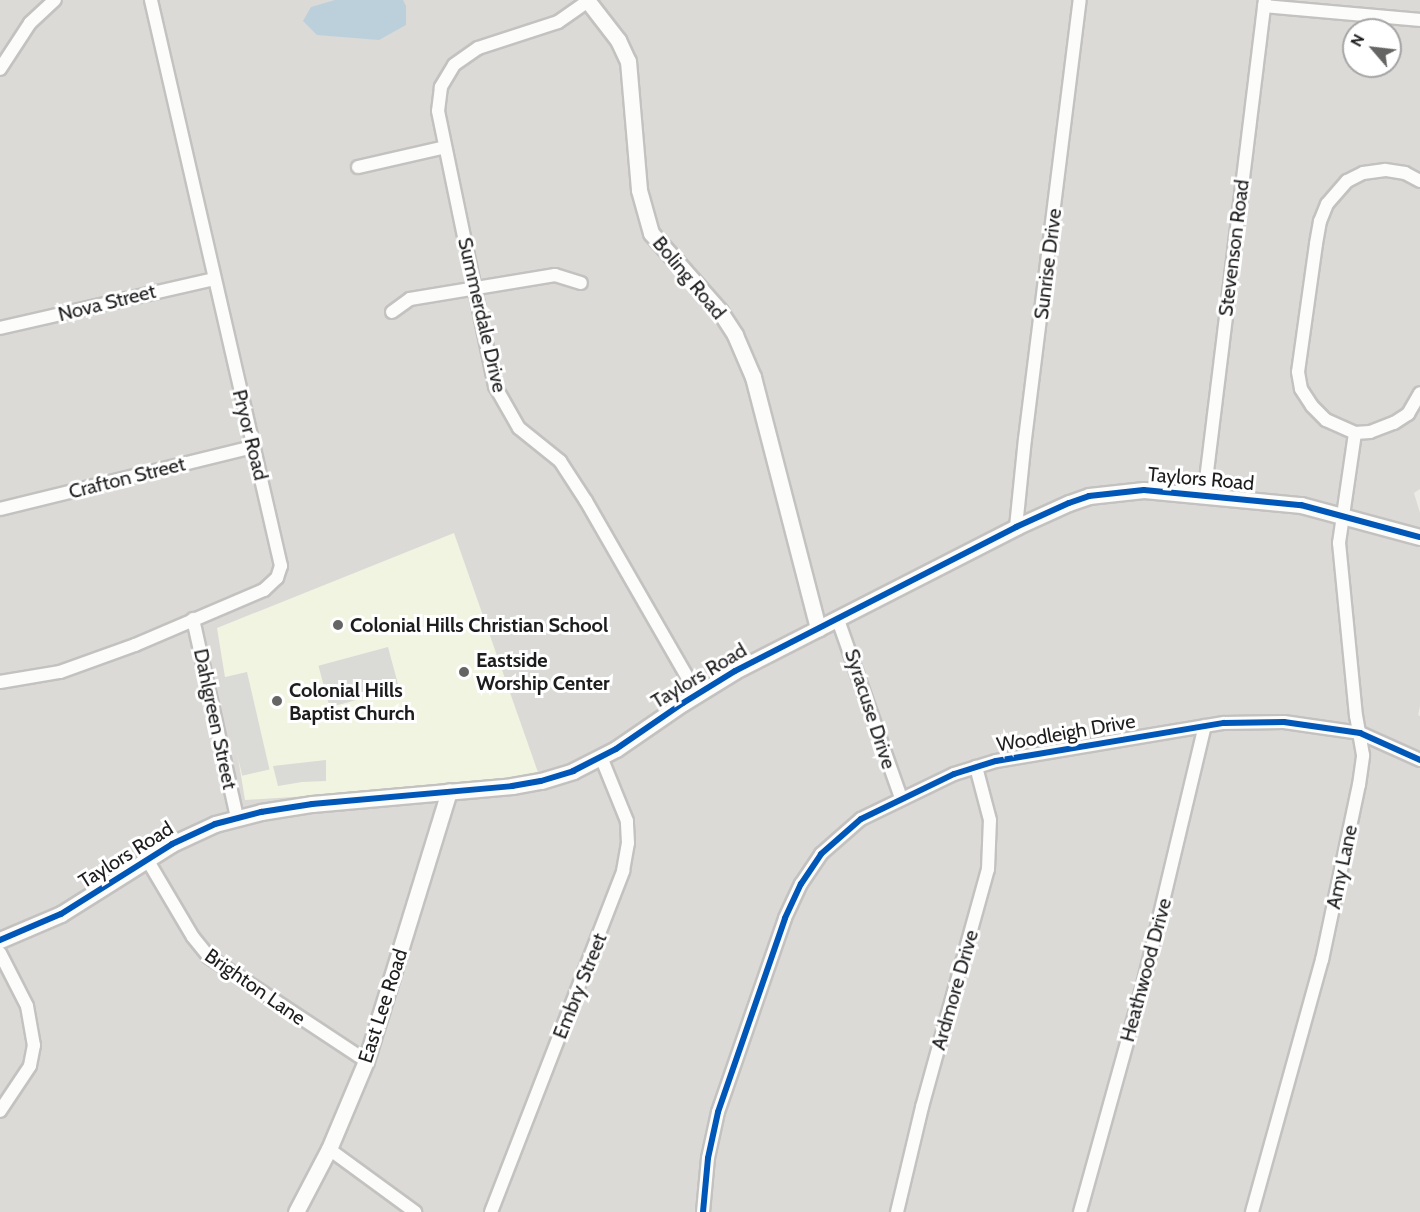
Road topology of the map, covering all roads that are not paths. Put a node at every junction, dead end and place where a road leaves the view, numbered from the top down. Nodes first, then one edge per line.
1 (54, 0) edge
2 (151, 0) edge
3 (587, 0) edge
4 (1080, 0) edge
5 (1265, 3) edge
6 (1420, 20) edge
7 (0, 69) edge
8 (445, 147) junction
9 (358, 166) dead end
10 (1420, 182) edge
11 (214, 279) junction
12 (581, 283) dead end
13 (474, 288) junction
14 (392, 312) dead end
15 (0, 328) edge
16 (1420, 393) edge
17 (1355, 433) junction
18 (253, 447) junction
19 (1204, 496) junction
20 (0, 509) edge
21 (1342, 515) junction
22 (1016, 527) junction
23 (1420, 537) edge
24 (193, 619) junction
25 (838, 620) junction
26 (818, 629) junction
27 (0, 682) edge
28 (697, 694) junction
29 (1205, 726) junction
30 (1360, 733) junction
31 (601, 757) junction
32 (1420, 760) edge
33 (976, 767) junction
34 (449, 792) junction
35 (901, 798) junction
36 (237, 818) junction
37 (148, 861) junction
38 (0, 940) edge
39 (0, 953) edge
40 (366, 1061) junction
41 (0, 1111) edge
42 (329, 1149) junction
43 (296, 1212) edge
44 (416, 1212) edge
45 (491, 1212) edge
46 (703, 1212) edge
47 (897, 1212) edge
48 (1080, 1212) edge
49 (1252, 1212) edge

1 - 7 street
2 - 11 street, Pryor Road
3 - 8 street, Summerdale Drive
3 - 26 street, Boling Road
4 - 22 street, Sunrise Drive
5 - 6 street
5 - 19 street, Stevenson Road
8 - 9 street
8 - 13 street, Summerdale Drive
10 - 17 street
11 - 15 street, Nova Street
11 - 18 street, Pryor Road
12 - 13 street
13 - 14 street
13 - 28 street, Summerdale Drive
16 - 17 street
17 - 21 street, Amy Lane
18 - 20 street, Crafton Street
18 - 24 street, Pryor Road
19 - 21 street, Taylors Road
19 - 22 street, Taylors Road
21 - 23 street, Taylors Road
21 - 30 street, Amy Lane
22 - 25 street, Taylors Road
24 - 27 street, Pryor Road
24 - 36 street, Dahlgreen Street
25 - 26 street, Taylors Road
25 - 35 street, Syracuse Drive
26 - 28 street, Taylors Road
28 - 31 street, Taylors Road
29 - 30 street, Woodleigh Drive
29 - 33 street, Woodleigh Drive
29 - 48 street, Heathwood Drive
30 - 32 street, Woodleigh Drive
30 - 49 street, Amy Lane
31 - 34 street, Taylors Road
31 - 45 street, Embry Street
33 - 35 street, Woodleigh Drive
33 - 47 street, Ardmore Drive
34 - 36 street, Taylors Road
34 - 40 street, East Lee Road
35 - 46 street, Woodleigh Drive
36 - 37 street, Taylors Road
37 - 38 street, Taylors Road
37 - 40 street, Brighton Lane
39 - 41 street
40 - 42 street, East Lee Road
42 - 43 street, East Lee Road
42 - 44 street

